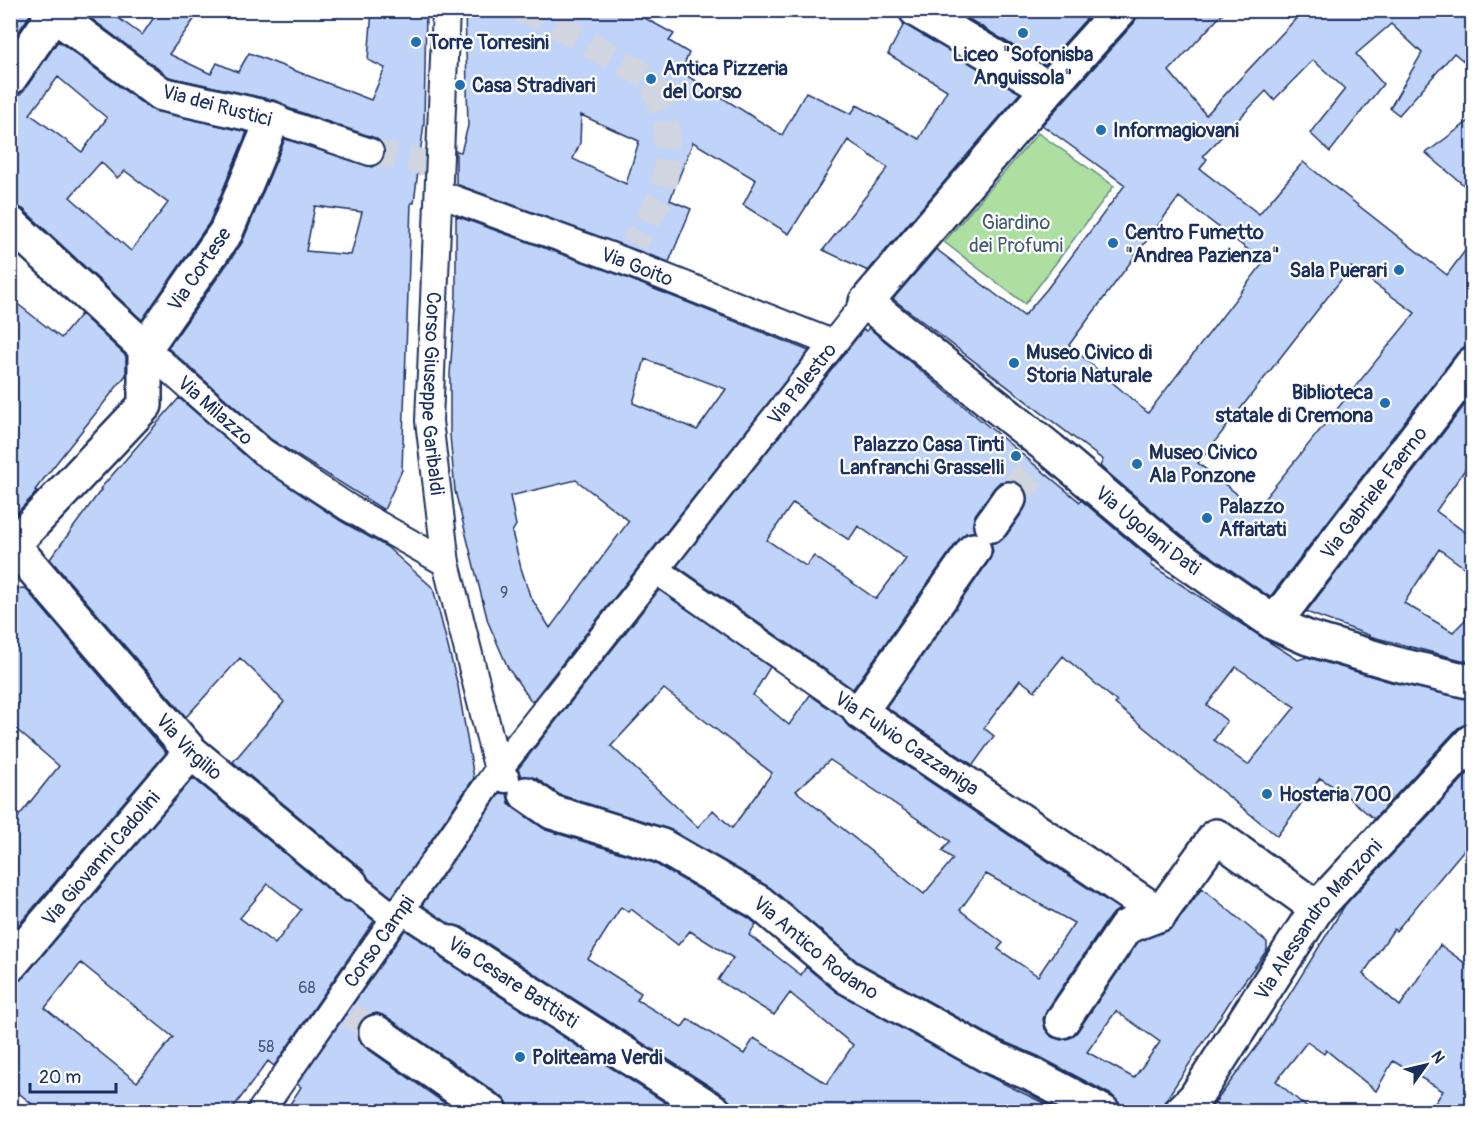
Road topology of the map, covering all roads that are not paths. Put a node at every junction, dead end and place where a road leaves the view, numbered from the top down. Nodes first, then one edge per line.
1 (446, 10) edge
2 (916, 10) edge
3 (1120, 10) edge
4 (51, 13) edge
5 (10, 78) edge
6 (1044, 94) junction
7 (273, 119) junction
8 (370, 152) tunnel mouth
9 (440, 194) junction
10 (10, 223) edge
11 (866, 302) junction
12 (831, 343) junction
13 (145, 348) junction
14 (1473, 364) edge
15 (991, 525) tunnel mouth
16 (12, 546) edge
17 (446, 563) junction
18 (656, 570) junction
19 (1274, 623) junction
20 (1473, 682) edge
21 (860, 712) junction
22 (1473, 741) edge
23 (192, 752) junction
24 (510, 781) junction
25 (351, 884) joint
26 (1317, 908) junction
27 (399, 914) junction
28 (1160, 914) junction
29 (452, 944) joint
30 (10, 965) edge
31 (354, 1017) junction
32 (1062, 1021) dead end
33 (1196, 1107) edge
34 (706, 1109) edge
35 (260, 1112) edge
36 (491, 1112) edge
37 (1103, 1112) edge

1 - 9 street, Corso Giuseppe Garibaldi
2 - 6 street
3 - 6 street, Via Palestro
4 - 5 street
4 - 7 street, Via dei Rustici
6 - 11 street, Via Palestro
7 - 8 street, Via dei Rustici
7 - 13 street, Via Cortese
9 - 12 street, Via Goito
9 - 17 street, Corso Giuseppe Garibaldi
10 - 13 street, Via Milazzo
11 - 12 street, Via Palestro
11 - 19 street, Via Ugolani Dati
12 - 18 street, Via Palestro
13 - 16 street
13 - 17 street, Via Milazzo
14 - 19 street, Via Gabriele Faerno
15 - 21 street
16 - 23 street, Via Virgilio
17 - 24 street, Corso Giuseppe Garibaldi
18 - 21 street, Via Fulvio Cazzaniga
18 - 24 street, Via Palestro
19 - 20 street, Via Ugolani Dati
21 - 28 street, Via Fulvio Cazzaniga
22 - 26 street, Via Alessandro Manzoni
23 - 25 street, Via Virgilio
23 - 30 street, Via Giovanni Cadolini
24 - 27 street, Corso Campi
24 - 37 street, Via Antico Rodano
25 - 27 street, Via Virgilio
26 - 28 street
26 - 33 street, Via Alessandro Manzoni
27 - 29 street, Via Cesare Battisti
27 - 31 street, Corso Campi
28 - 32 street
29 - 34 street, Via Cesare Battisti
31 - 35 street, Corso Campi
31 - 36 street

